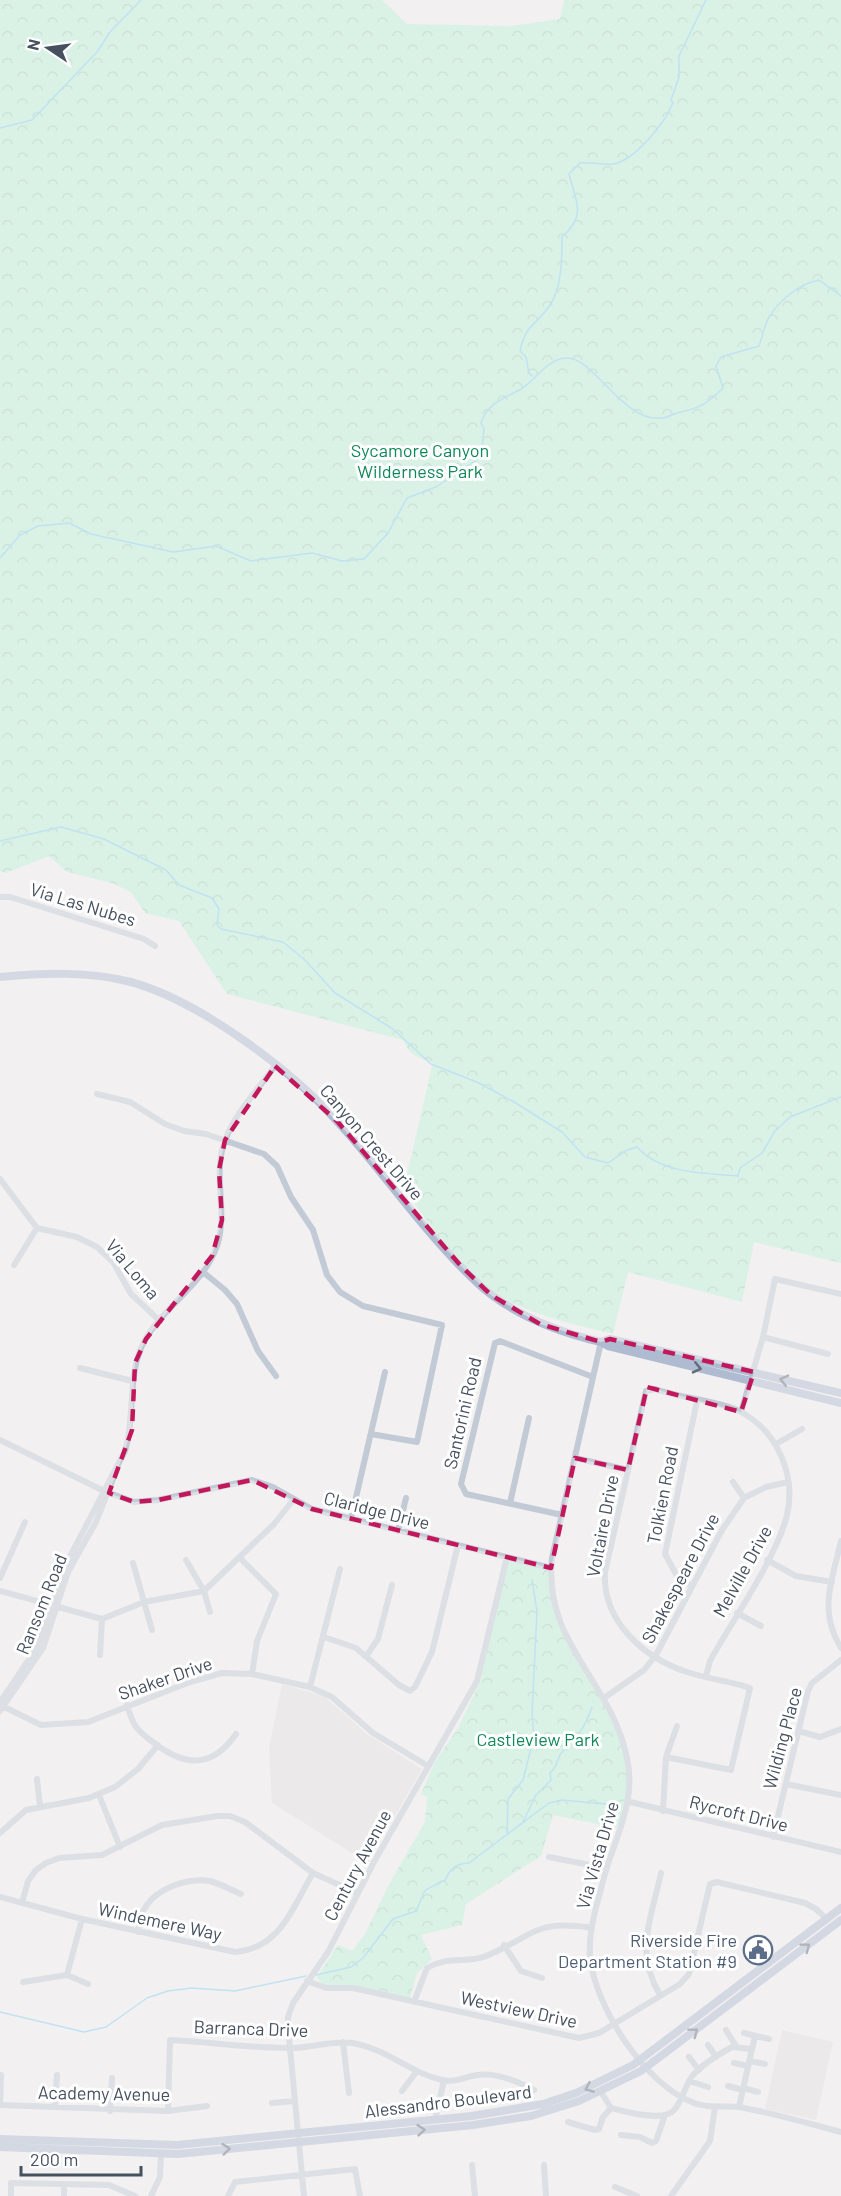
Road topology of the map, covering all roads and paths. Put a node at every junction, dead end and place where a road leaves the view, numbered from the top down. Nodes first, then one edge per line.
1 (0, 897) edge
2 (155, 946) dead end
3 (0, 977) edge
4 (274, 1066) junction
5 (97, 1094) dead end
6 (225, 1140) junction
7 (0, 1179) edge
8 (37, 1228) junction
9 (14, 1264) dead end
10 (203, 1272) junction
11 (841, 1294) edge
12 (160, 1321) junction
13 (764, 1337) junction
14 (601, 1342) junction
15 (828, 1354) dead end
16 (80, 1368) dead end
17 (385, 1372) dead end
18 (276, 1376) dead end
19 (593, 1377) junction
20 (753, 1377) junction
21 (132, 1381) junction
22 (646, 1391) joint
23 (841, 1393) edge
24 (697, 1401) junction
25 (841, 1403) edge
26 (741, 1412) junction
27 (529, 1418) dead end
28 (802, 1429) dead end
29 (371, 1434) junction
30 (0, 1440) edge
31 (776, 1444) junction
32 (575, 1458) junction
33 (628, 1470) junction
34 (733, 1482) dead end
35 (788, 1482) junction
36 (106, 1492) junction
37 (406, 1498) dead end
38 (744, 1498) junction
39 (294, 1499) junction
40 (510, 1503) junction
41 (562, 1515) junction
42 (351, 1519) junction
43 (26, 1522) dead end
44 (398, 1531) junction
45 (841, 1541) edge
46 (458, 1545) junction
47 (507, 1557) junction
48 (240, 1558) junction
49 (186, 1560) dead end
50 (767, 1560) junction
51 (133, 1563) dead end
52 (551, 1568) junction
53 (340, 1569) dead end
54 (0, 1578) edge
55 (832, 1582) junction
56 (392, 1585) dead end
57 (691, 1586) junction
58 (0, 1591) edge
59 (204, 1591) junction
60 (144, 1602) junction
61 (53, 1607) junction
62 (210, 1612) dead end
63 (737, 1613) junction
64 (102, 1619) junction
65 (761, 1626) dead end
66 (152, 1630) dead end
67 (324, 1636) junction
68 (841, 1648) edge
69 (100, 1655) dead end
70 (366, 1655) junction
71 (656, 1655) junction
72 (841, 1660) edge
73 (252, 1674) junction
74 (706, 1676) junction
75 (310, 1686) junction
76 (603, 1698) junction
77 (1, 1706) edge
78 (127, 1706) junction
79 (677, 1726) dead end
80 (841, 1729) edge
81 (798, 1731) junction
82 (236, 1734) dead end
83 (158, 1745) junction
84 (666, 1757) junction
85 (428, 1766) junction
86 (37, 1779) dead end
87 (786, 1784) junction
88 (99, 1795) junction
89 (841, 1795) edge
90 (630, 1802) junction
91 (40, 1806) junction
92 (663, 1811) junction
93 (2, 1828) edge
94 (773, 1837) junction
95 (120, 1847) junction
96 (841, 1852) edge
97 (549, 1857) dead end
98 (606, 1868) junction
99 (313, 1873) junction
100 (662, 1874) dead end
101 (357, 1893) junction
102 (241, 1894) dead end
103 (0, 1897) edge
104 (22, 1903) junction
105 (841, 1908) edge
106 (82, 1919) junction
107 (827, 1919) junction
108 (841, 1920) edge
109 (592, 1928) junction
110 (138, 1932) junction
111 (504, 1945) junction
112 (68, 1975) junction
113 (542, 1978) dead end
114 (307, 1981) junction
115 (23, 1982) dead end
116 (88, 1984) dead end
117 (660, 1995) junction
118 (414, 2002) junction
119 (615, 2024) junction
120 (726, 2030) dead end
121 (744, 2033) dead end
122 (755, 2036) junction
123 (769, 2039) dead end
124 (344, 2042) junction
125 (708, 2045) dead end
126 (735, 2046) junction
127 (290, 2048) junction
128 (752, 2049) junction
129 (689, 2057) dead end
130 (717, 2057) junction
131 (640, 2060) junction
132 (734, 2063) dead end
133 (749, 2064) junction
134 (765, 2064) dead end
135 (647, 2067) junction
136 (699, 2070) junction
137 (417, 2071) junction
138 (1, 2074) edge
139 (57, 2074) dead end
140 (112, 2078) dead end
141 (444, 2080) junction
142 (689, 2081) junction
143 (728, 2086) dead end
144 (708, 2087) dead end
145 (743, 2089) junction
146 (534, 2090) dead end
147 (402, 2091) dead end
148 (601, 2092) junction
149 (758, 2092) dead end
150 (349, 2093) dead end
151 (682, 2096) junction
152 (295, 2101) junction
153 (272, 2103) dead end
154 (0, 2105) edge
155 (207, 2106) dead end
156 (715, 2107) junction
157 (739, 2107) junction
158 (55, 2108) junction
159 (612, 2108) junction
160 (110, 2110) junction
161 (168, 2111) junction
162 (665, 2115) junction
163 (435, 2120) junction
164 (568, 2122) dead end
165 (841, 2132) edge
166 (621, 2135) dead end
167 (299, 2138) junction
168 (0, 2139) edge
169 (0, 2147) edge
170 (161, 2155) junction
171 (472, 2165) dead end
172 (544, 2165) dead end
173 (302, 2174) junction
174 (64, 2184) junction
175 (615, 2187) dead end
176 (10, 2196) edge
177 (64, 2196) edge
178 (135, 2196) edge
179 (152, 2196) edge
180 (228, 2196) edge
181 (304, 2196) edge
182 (360, 2196) edge
183 (475, 2196) edge
184 (546, 2196) edge
185 (637, 2196) edge
186 (670, 2196) edge

1 - 2 street, Via Las Nubes
3 - 4 main road, Canyon Crest Drive
4 - 6 street, Ransom Road
4 - 14 main road, Canyon Crest Drive
5 - 6 street
6 - 10 street, Ransom Road
6 - 29 street
7 - 8 street
8 - 9 street
8 - 12 street, Via Loma
10 - 12 street, Ransom Road
10 - 18 street
11 - 13 street
12 - 21 street, Ransom Road
13 - 15 street
13 - 20 street
14 - 19 street, Via Vista Drive
14 - 20 main road, Canyon Crest Drive
16 - 21 street
17 - 29 street
19 - 32 street, Via Vista Drive
19 - 40 street, Santorini Road
23 -> 20 main road, Canyon Crest Drive
20 - 25 main road, Canyon Crest Drive
20 - 26 street
21 - 36 street, Ransom Road
22 - 24 street, Melville Drive
22 - 33 street, Voltaire Drive
24 - 26 street, Melville Drive
24 - 57 street, Tolkien Road
26 - 31 street, Melville Drive
27 - 40 street
28 - 31 street
29 - 42 street
30 - 36 street, Claridge Drive
31 - 35 street, Melville Drive
32 - 33 street
32 - 41 street, Via Vista Drive
33 - 71 street, Voltaire Drive
34 - 38 street
35 - 38 street
35 - 50 street, Melville Drive
36 - 39 street, Claridge Drive
36 - 61 street, Ransom Road
37 - 44 street
38 - 57 street, Shakespeare Drive
39 - 42 street, Claridge Drive
39 - 48 street
40 - 41 street
41 - 52 street, Via Vista Drive
42 - 44 street, Claridge Drive
43 - 54 street
44 - 46 street, Claridge Drive
45 - 55 street
46 - 47 street, Claridge Drive
46 - 70 street
47 - 52 street, Claridge Drive
47 - 85 street, Century Avenue
48 - 59 street
48 - 73 street
49 - 59 street
50 - 55 street
50 - 63 street, Melville Drive
51 - 60 street
52 - 76 street, Via Vista Drive
53 - 67 street
55 - 68 street
56 - 70 street
57 - 71 street, Shakespeare Drive
58 - 61 street
59 - 60 street
59 - 62 street
60 - 64 street
60 - 66 street
61 - 64 street
61 - 77 street, Ransom Road
63 - 65 street
63 - 74 street, Melville Drive
64 - 69 street
67 - 70 street
67 - 75 street
71 - 74 street, Voltaire Drive
71 - 76 street, Shakespeare Drive
72 - 81 street, Wilding Place
73 - 75 street, Shaker Drive
73 - 78 street, Shaker Drive
74 - 84 street, Voltaire Drive
75 - 85 street, Shaker Drive
76 - 90 street, Via Vista Drive
77 - 78 street, Shaker Drive
78 - 83 street
79 - 84 street
80 - 81 street
81 - 87 street, Wilding Place
82 - 83 street
83 - 88 street
84 - 92 street
85 - 101 street, Century Avenue
86 - 91 street
87 - 89 street
87 - 94 street, Wilding Place
88 - 91 street
88 - 95 street
90 - 92 street, Rycroft Drive
90 - 98 street, Via Vista Drive
91 - 93 street
92 - 94 street, Rycroft Drive
94 - 96 street, Rycroft Drive
95 - 99 street
95 - 104 street
97 - 98 street
98 - 109 street, Via Vista Drive
99 - 101 street
99 - 110 street, Windemere Way
100 - 117 street
101 - 114 street, Century Avenue
102 - 110 street
103 - 104 street, Windemere Way
104 - 106 street, Windemere Way
105 - 107 main road, Alessandro Boulevard
106 - 110 street, Windemere Way
106 - 112 street
107 - 117 street, Westview Drive
107 - 131 main road, Alessandro Boulevard
135 -> 108 main road, Alessandro Boulevard
109 - 111 street
109 - 119 street, Via Vista Drive
111 - 113 street
111 - 118 street
112 - 115 street
112 - 116 street
114 - 118 street, Westview Drive
114 - 127 street, Century Avenue
117 - 119 street, Westview Drive
118 - 119 street, Westview Drive
119 - 131 street, Via Vista Drive
120 - 126 street
121 - 122 street
122 - 123 street
122 - 128 street
124 - 127 street, Barranca Drive
124 - 137 street, Barranca Drive
124 - 150 street
125 - 130 street
126 - 128 street
126 - 130 street
127 - 152 street, Century Avenue
127 - 161 street, Barranca Drive
128 - 133 street
129 - 136 street
130 - 136 street
131 - 135 street, Via Vista Drive
131 -> 163 main road, Alessandro Boulevard
132 - 133 street
133 - 134 street
133 - 145 street
135 - 148 main road, Alessandro Boulevard
135 - 151 street, Via Vista Drive
136 - 142 street
137 - 141 street, Barranca Drive
137 - 147 street
138 - 154 street
139 - 158 street
140 - 160 street
141 - 146 street, Barranca Drive
141 - 163 street
142 - 144 street
142 - 151 street
143 - 145 street
145 - 149 street
145 - 157 street
148 - 159 street
167 -> 148 main road, Alessandro Boulevard
151 - 156 street, Via Vista Drive
151 - 162 street
152 - 153 street
152 - 167 street, Century Avenue
154 - 158 street, Academy Avenue
155 - 161 street, Academy Avenue
156 - 157 street, Via Vista Drive
156 - 186 street
157 - 165 street, Via Vista Drive
158 - 160 street, Academy Avenue
159 - 162 street
159 - 164 street
160 - 161 street, Academy Avenue
162 - 166 street
163 - 167 main road, Alessandro Boulevard
167 - 168 main road, Alessandro Boulevard
170 -> 167 main road, Alessandro Boulevard
167 - 173 street, Century Avenue
169 - 170 main road, Alessandro Boulevard
170 - 179 street
171 - 183 street
172 - 184 street
173 - 180 street
173 - 181 street, Century Avenue
173 - 182 street
174 - 176 street
174 - 177 street
174 - 178 street
175 - 185 street

